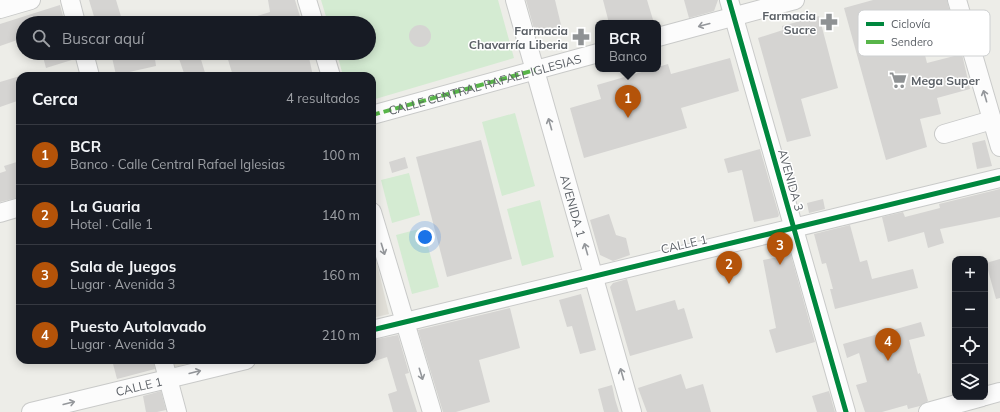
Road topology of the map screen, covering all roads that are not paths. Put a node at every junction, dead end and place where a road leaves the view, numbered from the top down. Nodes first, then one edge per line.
1 (31, 0) edge
2 (70, 0) edge
3 (307, 0) edge
4 (515, 0) edge
5 (729, 0) edge
6 (795, 0) edge
7 (958, 0) edge
8 (0, 9) edge
9 (961, 10) edge
10 (74, 16) edge
11 (312, 16) edge
12 (734, 17) junction
13 (661, 36) edge
14 (595, 54) edge
15 (974, 56) edge
16 (86, 60) edge
17 (326, 60) edge
18 (535, 70) junction
19 (89, 72) edge
20 (330, 72) edge
21 (376, 114) edge
22 (992, 120) junction
23 (944, 134) dead end
24 (1000, 147) edge
25 (1000, 178) edge
26 (16, 208) edge
27 (0, 213) edge
28 (376, 225) edge
29 (794, 228) junction
30 (593, 276) junction
31 (405, 322) junction
32 (376, 329) edge
33 (164, 364) edge
34 (230, 364) edge
35 (168, 379) junction
36 (1000, 392) edge
37 (988, 396) edge
38 (973, 400) edge
39 (31, 412) edge
40 (177, 412) edge
41 (432, 412) edge
42 (632, 412) edge
43 (846, 412) edge
44 (928, 412) edge

1 - 8 street
2 - 10 street
3 - 11 street
4 - 18 street, AVENIDA 1
5 - 12 street, AVENIDA 3
6 - 12 street
9 -> 7 street
12 -> 13 street
12 - 29 street, AVENIDA 3
14 - 18 street, CALLE CENTRAL RAFAEL IGLESIAS
22 -> 15 street
16 - 19 street
17 - 20 street
18 - 21 street, CALLE CENTRAL RAFAEL IGLESIAS
30 -> 18 street, AVENIDA 1
22 - 23 street
22 - 24 street
25 - 29 street, CALLE 1
26 - 27 street
28 -> 31 street
29 - 30 street, CALLE 1
29 - 43 street, AVENIDA 3
30 - 31 street, CALLE 1
42 -> 30 street, AVENIDA 1
31 - 32 street, CALLE 1
31 -> 41 street
33 - 35 street
35 -> 34 street, CALLE 1
39 -> 35 street, CALLE 1
35 - 40 street
36 - 37 street
38 - 44 street

